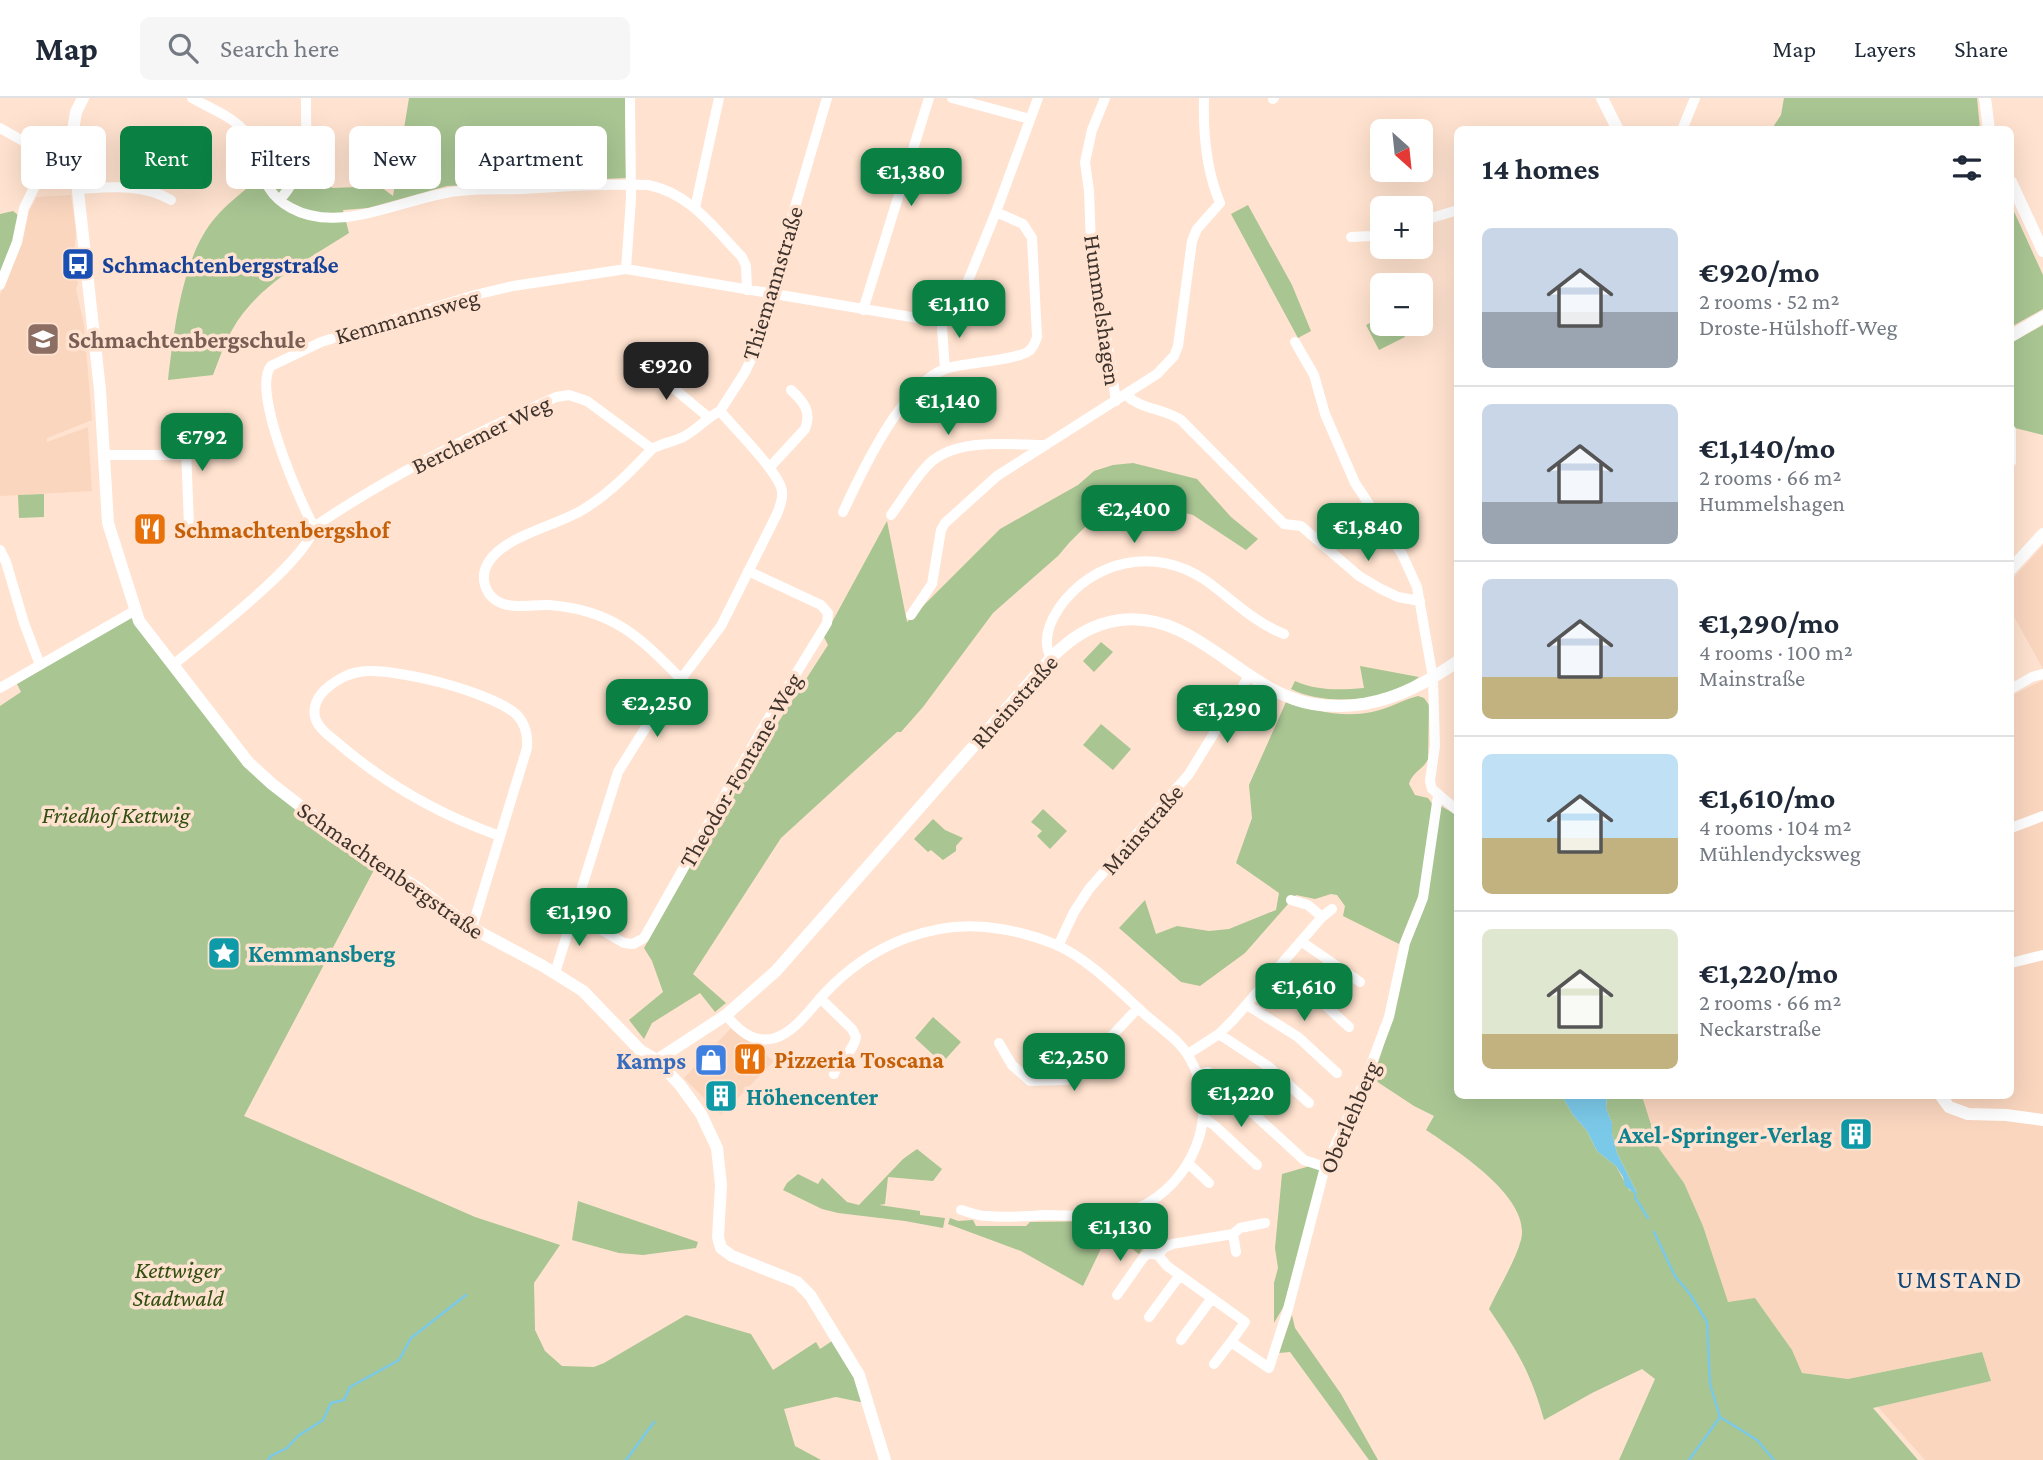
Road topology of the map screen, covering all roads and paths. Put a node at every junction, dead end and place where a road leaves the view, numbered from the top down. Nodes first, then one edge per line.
1 (83, 98) edge
2 (192, 98) edge
3 (306, 98) edge
4 (630, 98) edge
5 (719, 98) edge
6 (827, 98) edge
7 (929, 98) edge
8 (952, 98) edge
9 (1038, 98) edge
10 (1105, 98) edge
11 (1204, 98) edge
12 (1602, 98) edge
13 (1695, 98) edge
14 (1985, 98) edge
15 (1030, 119) junction
16 (73, 126) edge
17 (1616, 126) edge
18 (1684, 126) edge
19 (1988, 126) edge
20 (0, 128) edge
21 (21, 140) edge
22 (630, 184) junction
23 (106, 188) edge
24 (2014, 188) edge
25 (34, 189) edge
26 (78, 189) edge
27 (171, 200) dead end
28 (280, 200) junction
29 (695, 208) junction
30 (1454, 211) edge
31 (996, 212) junction
32 (1433, 217) edge
33 (1351, 236) dead end
34 (1370, 236) edge
35 (2043, 251) edge
36 (626, 269) junction
37 (0, 285) edge
38 (747, 289) junction
39 (770, 294) junction
40 (863, 310) junction
41 (941, 315) junction
42 (2043, 317) edge
43 (2014, 334) edge
44 (1295, 342) dead end
45 (650, 363) dead end
46 (945, 369) junction
47 (791, 390) dead end
48 (1126, 395) junction
49 (1116, 401) junction
50 (720, 411) junction
51 (708, 417) junction
52 (186, 422) dead end
53 (1046, 445) junction
54 (652, 449) junction
55 (103, 455) junction
56 (186, 455) junction
57 (770, 467) junction
58 (843, 512) dead end
59 (891, 515) dead end
60 (189, 526) dead end
61 (314, 527) junction
62 (2043, 534) edge
63 (0, 550) edge
64 (2014, 566) edge
65 (748, 571) junction
66 (1420, 601) junction
67 (134, 611) junction
68 (911, 615) dead end
69 (1284, 634) dead end
70 (1051, 658) junction
71 (1454, 664) edge
72 (40, 665) junction
73 (173, 666) junction
74 (2043, 674) edge
75 (1249, 676) junction
76 (680, 678) junction
77 (1433, 678) junction
78 (2014, 687) edge
79 (0, 688) edge
80 (1438, 796) junction
81 (1454, 808) edge
82 (2043, 816) edge
83 (2014, 827) edge
84 (500, 836) junction
85 (1291, 900) dead end
86 (1332, 909) dead end
87 (574, 914) junction
88 (1322, 917) junction
89 (472, 928) junction
90 (1302, 942) junction
91 (1058, 946) junction
92 (2043, 955) edge
93 (2014, 962) edge
94 (555, 973) junction
95 (1274, 973) junction
96 (1360, 982) dead end
97 (820, 998) junction
98 (1247, 1005) junction
99 (1138, 1008) junction
100 (726, 1015) junction
101 (1349, 1027) dead end
102 (1219, 1034) junction
103 (999, 1043) dead end
104 (1188, 1054) junction
105 (657, 1060) junction
106 (1337, 1073) dead end
107 (834, 1074) dead end
108 (1198, 1074) junction
109 (1943, 1099) edge
110 (1309, 1103) dead end
111 (1204, 1118) junction
112 (2043, 1120) edge
113 (1188, 1163) junction
114 (1257, 1165) dead end
115 (1325, 1167) junction
116 (1209, 1183) dead end
117 (961, 1210) dead end
118 (1265, 1223) dead end
119 (1233, 1234) junction
120 (1236, 1252) dead end
121 (1158, 1255) junction
122 (1180, 1275) junction
123 (1117, 1294) dead end
124 (1212, 1298) junction
125 (1149, 1317) dead end
126 (1181, 1340) dead end
127 (1231, 1342) junction
128 (1214, 1364) dead end
129 (885, 1460) edge

1 - 16 street, Schmachtenbergstraße
2 - 28 street
3 - 28 street
4 - 22 street
5 - 29 street
6 - 39 street, Thiemannstraße
7 - 40 street
8 - 15 street
9 - 15 street
10 - 49 street, Hummelshagen
11 - 48 street, Hummelshagen
12 - 17 street
13 - 18 street
14 - 19 street
15 - 31 street
20 - 21 street
22 - 28 street
22 - 29 street
22 - 36 street
23 - 27 street
24 - 35 street
25 - 37 street
26 - 55 street, Schmachtenbergstraße
29 - 38 street
30 - 32 street
31 - 41 street
31 - 46 street
33 - 34 street
36 - 38 street, Kemmannsweg
36 - 61 street, Kemmannsweg
38 - 39 street, Kemmannsweg
39 - 40 street, Kemmannsweg
39 - 50 street, Thiemannstraße
40 - 41 street, Kemmannsweg
41 - 46 street
42 - 43 street
44 - 66 street
45 - 51 street
46 - 58 street
47 - 57 street
48 - 49 street, Hummelshagen
48 - 66 street, Hummelshagen
49 - 53 street, Hummelshagen
50 - 51 street
50 - 57 street
51 - 54 street
52 - 56 street
53 - 59 street
53 - 68 street, Hummelshagen
54 - 61 street, Berchemer Weg
54 - 76 street
55 - 56 street
55 - 67 street, Schmachtenbergstraße
56 - 60 street
57 - 65 street
61 - 73 street
62 - 64 street
63 - 72 street
65 - 76 street
65 - 87 street, Theodor-Fontane-Weg
66 - 77 street
67 - 72 street
67 - 73 street, Schmachtenbergstraße
69 - 70 street
70 - 75 street, Rheinstraße
70 - 100 street, Rheinstraße
71 - 77 street, Rheinstraße
72 - 79 street
73 - 89 street, Schmachtenbergstraße
74 - 78 street
75 - 77 street, Rheinstraße
75 - 91 street, Mainstraße
76 - 87 street
77 - 80 street
80 - 81 street
80 - 115 street, Oberlehberg
82 - 83 street
84 - 84 street
84 - 89 street
85 - 88 street
86 - 88 street
87 - 94 street
88 - 90 street
89 - 94 street, Schmachtenbergstraße
90 - 95 street
90 - 96 street
91 - 97 street
91 - 99 street
92 - 93 street
94 - 105 street, Schmachtenbergstraße
95 - 98 street
95 - 101 street
97 - 100 street
97 - 107 street
98 - 102 street
98 - 106 street
99 - 103 street
99 - 104 street
100 - 105 street, Rheinstraße
102 - 104 street
102 - 110 street
104 - 108 street
105 - 129 street, Schmachtenbergstraße
108 - 111 street
108 - 115 street
109 - 112 street
111 - 113 street
111 - 114 street
113 - 116 street
113 - 117 street
115 - 127 street, Oberlehberg
118 - 119 street
119 - 120 street
119 - 121 street
121 - 122 street
121 - 123 street
122 - 124 street
122 - 125 street
124 - 126 street
124 - 127 street
127 - 128 street

